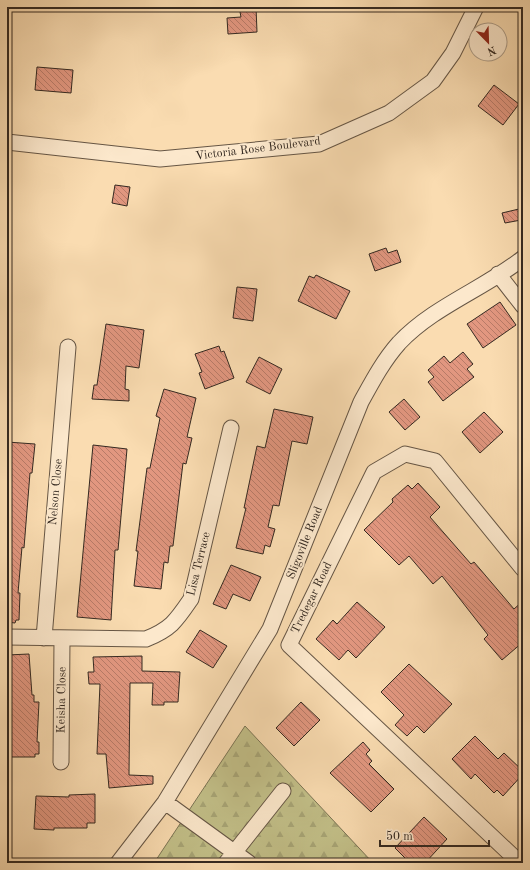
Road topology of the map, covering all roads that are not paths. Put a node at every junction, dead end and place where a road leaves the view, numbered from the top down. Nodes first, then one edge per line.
1 (476, 7) edge
2 (7, 142) edge
3 (523, 258) edge
4 (498, 274) junction
5 (523, 306) edge
6 (68, 347) dead end
7 (231, 428) dead end
8 (523, 569) edge
9 (270, 629) junction
10 (7, 637) edge
11 (44, 638) junction
12 (62, 639) junction
13 (289, 645) junction
14 (61, 762) dead end
15 (283, 791) dead end
16 (165, 802) junction
17 (230, 858) edge
18 (118, 863) edge
19 (249, 863) edge
20 (520, 863) edge

1 - 2 street, Victoria Rose Boulevard
3 - 4 street, Sligoville Road
4 - 5 street
4 - 9 street, Sligoville Road
6 - 11 street, Nelson Close
7 - 12 street, Lisa Terrace
8 - 13 street, Tredegar Road
9 - 13 street
9 - 16 street, Sligoville Road
10 - 11 street, Lisa Terrace
11 - 12 street, Lisa Terrace
12 - 14 street, Keisha Close
13 - 20 street, Tredegar Road
15 - 17 street
16 - 17 street
16 - 18 street, Sligoville Road
17 - 19 street

